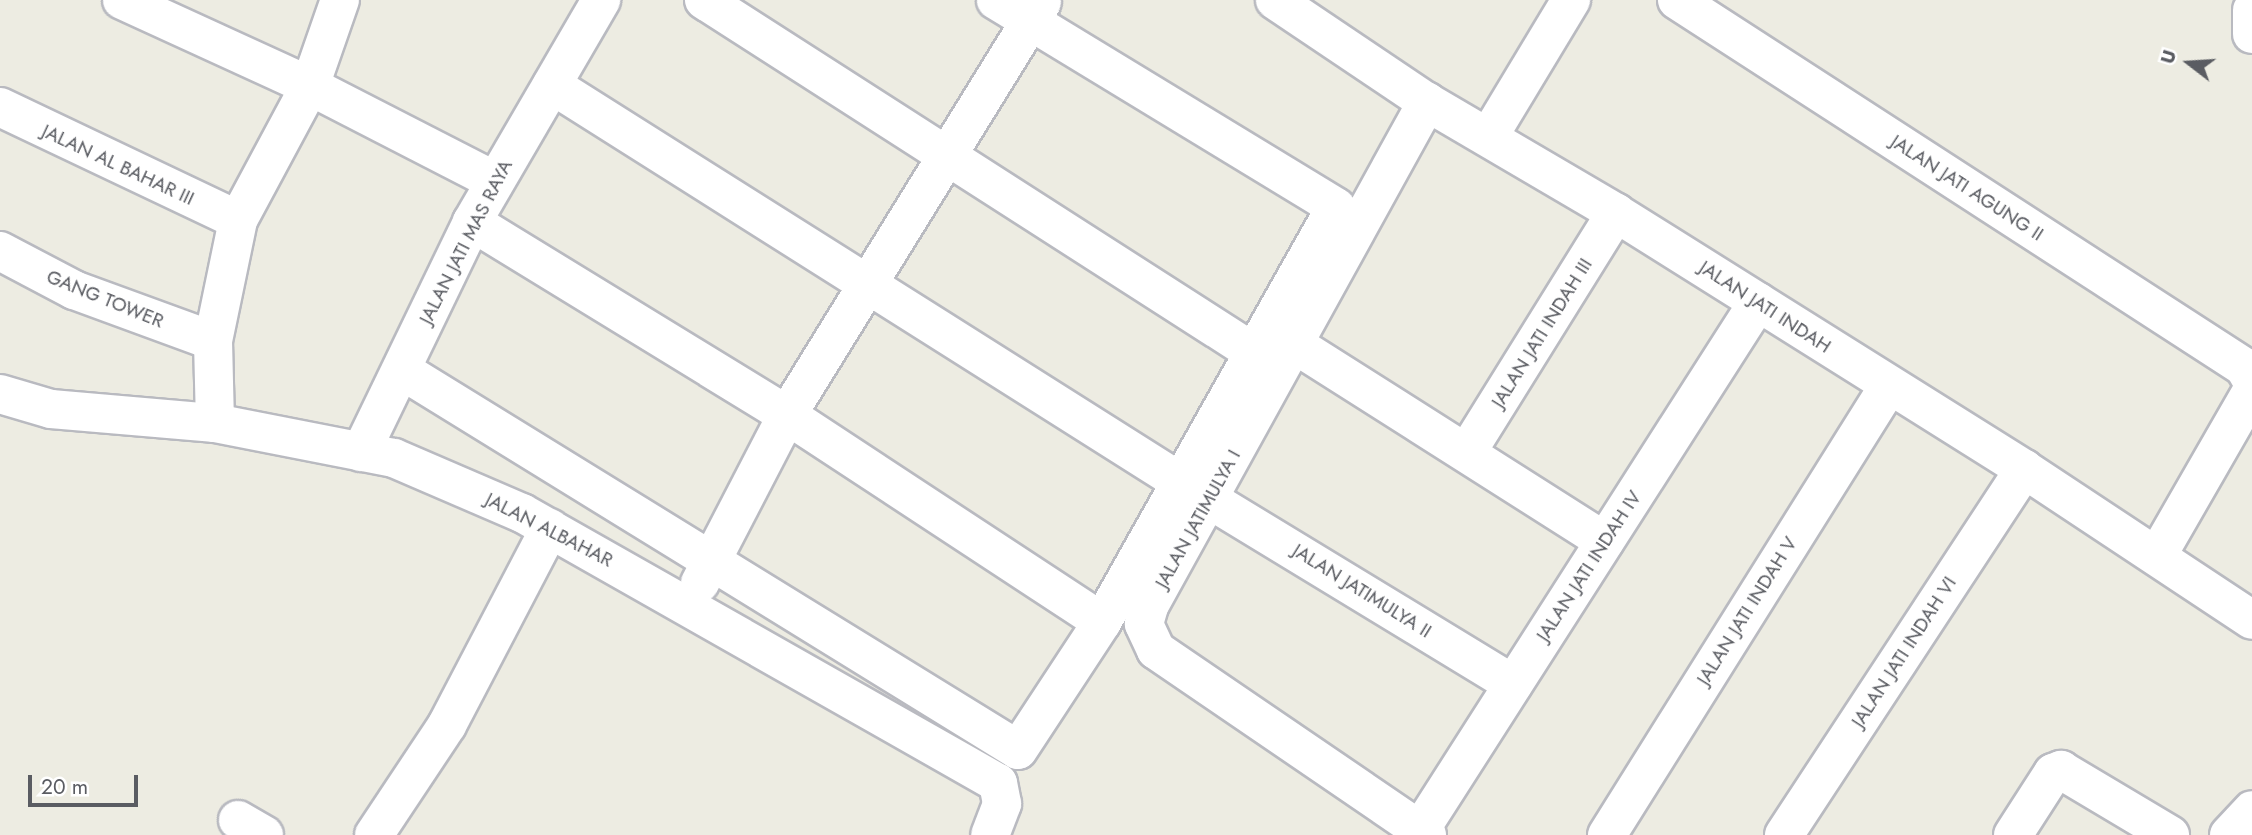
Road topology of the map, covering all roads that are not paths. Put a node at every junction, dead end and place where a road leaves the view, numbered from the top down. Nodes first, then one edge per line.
1 (122, 0) edge
2 (340, 0) edge
3 (601, 0) edge
4 (704, 0) edge
5 (996, 0) edge
6 (1275, 0) edge
7 (1571, 0) edge
8 (1677, 0) edge
9 (1037, 11) edge
10 (1317, 11) edge
11 (552, 85) junction
12 (310, 86) junction
13 (1427, 102) junction
14 (0, 107) edge
15 (1489, 136) junction
16 (947, 156) junction
17 (495, 181) junction
18 (1616, 213) junction
19 (238, 220) junction
20 (472, 222) junction
21 (0, 251) edge
22 (867, 286) junction
23 (1758, 302) junction
24 (213, 341) junction
25 (1294, 344) junction
26 (1253, 352) junction
27 (403, 371) junction
28 (2252, 381) edge
29 (1888, 387) junction
30 (2252, 391) edge
31 (0, 394) edge
32 (787, 415) junction
33 (215, 423) junction
34 (361, 452) junction
35 (1468, 452) junction
36 (553, 463) junction
37 (2024, 469) junction
38 (1194, 489) junction
39 (536, 521) junction
40 (1605, 541) junction
41 (2157, 556) junction
42 (710, 561) junction
43 (690, 605) junction
44 (2252, 620) edge
45 (1102, 622) junction
46 (1513, 684) junction
47 (2252, 810) edge
48 (1424, 832) edge
49 (374, 835) edge
50 (990, 835) edge
51 (1607, 835) edge
52 (1784, 835) edge
53 (2013, 835) edge
54 (2170, 835) edge
55 (2229, 835) edge

1 - 12 street
2 - 12 street
3 - 11 street, JALAN JATI MAS RAYA
4 - 16 street
5 - 9 street
6 - 10 street, JALAN JATI INDAH
7 - 15 street
8 - 28 street, JALAN JATI AGUNG II
9 - 16 street
9 - 26 street
10 - 13 street, JALAN JATI INDAH
11 - 17 street, JALAN JATI MAS RAYA
11 - 22 street, JALAN JATIMULYA II
12 - 17 street
12 - 19 street
13 - 15 street, JALAN JATI INDAH
13 - 25 street, JALAN JATIMULYA I
14 - 19 street, JALAN AL BAHAR III
15 - 18 street, JALAN JATI INDAH
16 - 22 street
16 - 26 street
17 - 20 street, JALAN JATI MAS RAYA
18 - 23 street, JALAN JATI INDAH
18 - 35 street, JALAN JATI INDAH III
19 - 24 street
20 - 27 street, JALAN JATI MAS RAYA
20 - 32 street
21 - 24 street, GANG TOWER
22 - 32 street
22 - 38 street, JALAN JATIMULYA II
23 - 29 street, JALAN JATI INDAH
23 - 40 street, JALAN JATI INDAH IV
24 - 33 street
25 - 35 street
25 - 38 street, JALAN JATIMULYA I
26 - 38 street
27 - 34 street, JALAN JATI MAS RAYA
27 - 36 street
29 - 37 street, JALAN JATI INDAH
29 - 51 street, JALAN JATI INDAH V
30 - 41 street
31 - 33 street, JALAN ALBAHAR
32 - 42 street
32 - 45 street
33 - 34 street, JALAN ALBAHAR
34 - 39 street, JALAN ALBAHAR
35 - 40 street
36 - 39 street
36 - 42 street
37 - 41 street, JALAN JATI INDAH
37 - 52 street, JALAN JATI INDAH VI
38 - 45 street
38 - 46 street, JALAN JATIMULYA II
38 - 48 street, JALAN JATIMULYA I
39 - 43 street, JALAN ALBAHAR
39 - 49 street
40 - 46 street, JALAN JATI INDAH IV
41 - 44 street, JALAN JATI INDAH
42 - 43 street
42 - 45 street
43 - 50 street, JALAN ALBAHAR
46 - 48 street, JALAN JATI INDAH IV
47 - 55 street
53 - 54 street

